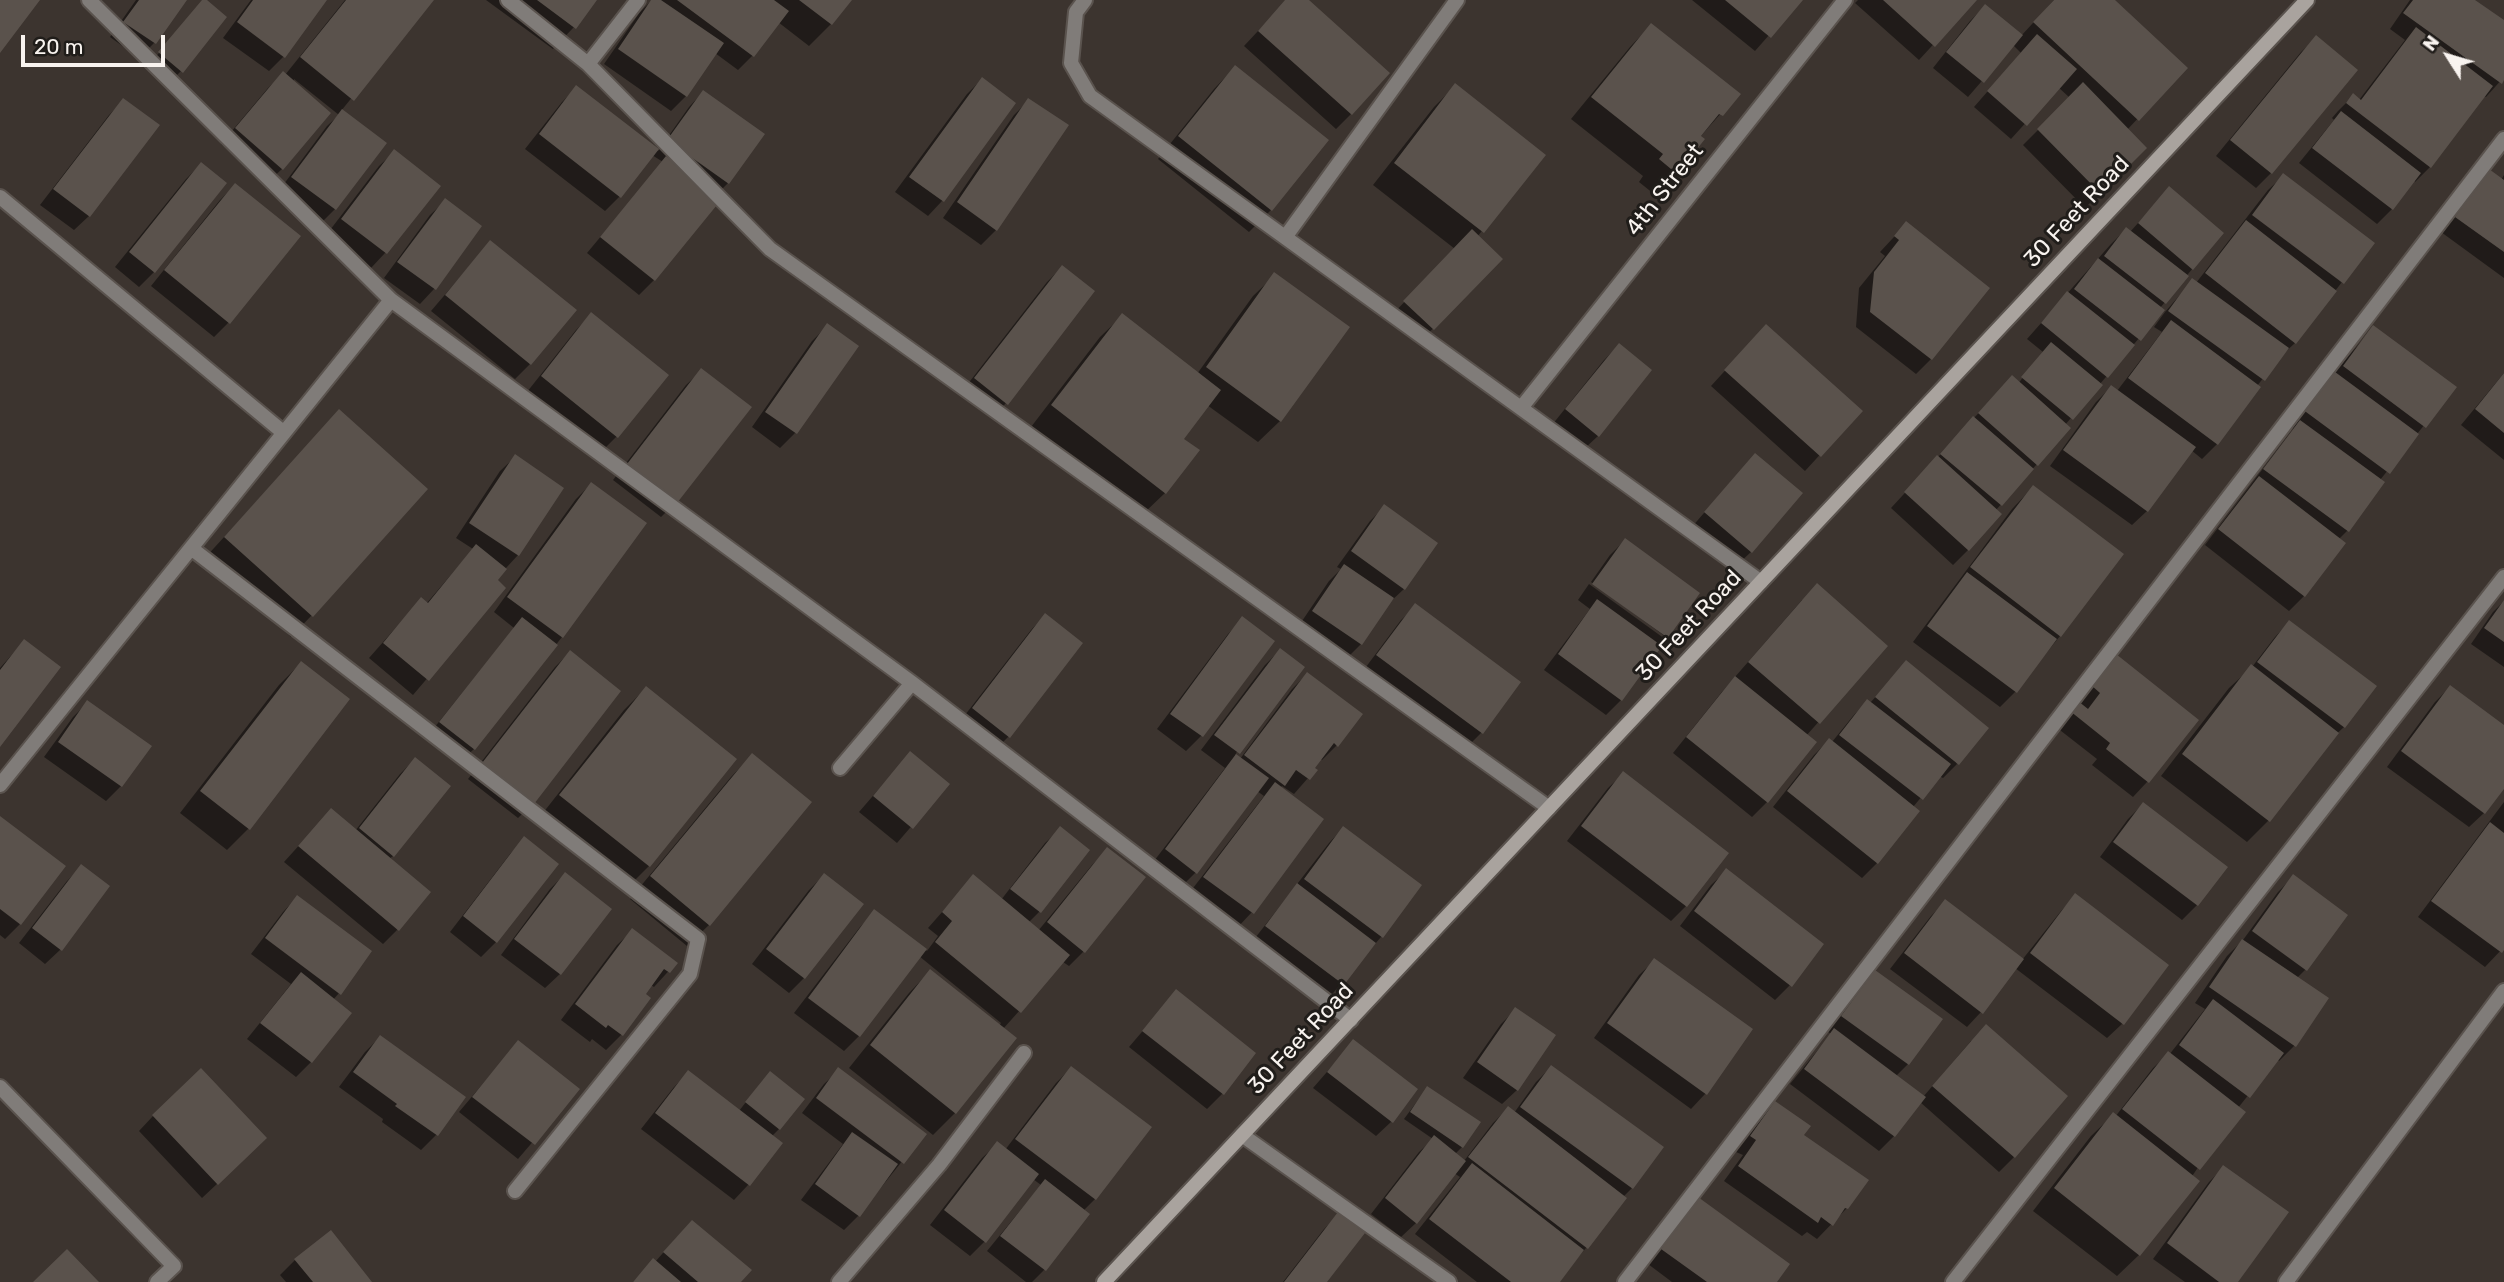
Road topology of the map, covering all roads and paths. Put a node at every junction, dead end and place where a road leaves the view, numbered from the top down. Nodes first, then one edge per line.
1 (89, 0) edge
2 (508, 0) edge
3 (638, 0) edge
4 (1085, 0) edge
5 (1457, 0) edge
6 (1845, 0) edge
7 (2307, 0) edge
8 (588, 64) junction
9 (2504, 139) edge
10 (0, 197) edge
11 (1286, 236) junction
12 (391, 300) junction
13 (1521, 408) junction
14 (284, 433) junction
15 (191, 548) junction
16 (2504, 577) edge
17 (1761, 582) junction
18 (912, 683) junction
19 (840, 768) dead end
20 (0, 785) edge
21 (1549, 808) junction
22 (2504, 991) edge
23 (1351, 1020) junction
24 (1024, 1053) dead end
25 (0, 1087) edge
26 (1242, 1135) junction
27 (515, 1191) dead end
28 (157, 1282) edge
29 (839, 1282) edge
30 (1104, 1282) edge
31 (1449, 1282) edge
32 (1625, 1282) edge
33 (1953, 1282) edge
34 (2286, 1282) edge

1 - 12 street
2 - 8 street
3 - 8 street
4 - 11 street
5 - 11 street
6 - 13 street, 4th Street
7 - 17 main road, 30 Feet Road
8 - 21 street
9 - 32 street
10 - 14 street
11 - 13 street
12 - 14 street
12 - 18 street
13 - 17 street
14 - 15 street
15 - 20 street
15 - 27 street
16 - 33 street
17 - 21 main road, 30 Feet Road
18 - 19 street
18 - 23 street
21 - 23 main road, 30 Feet Road
22 - 34 street
23 - 26 main road, 30 Feet Road
24 - 29 street
25 - 28 street
26 - 30 main road, 30 Feet Road
26 - 31 street

